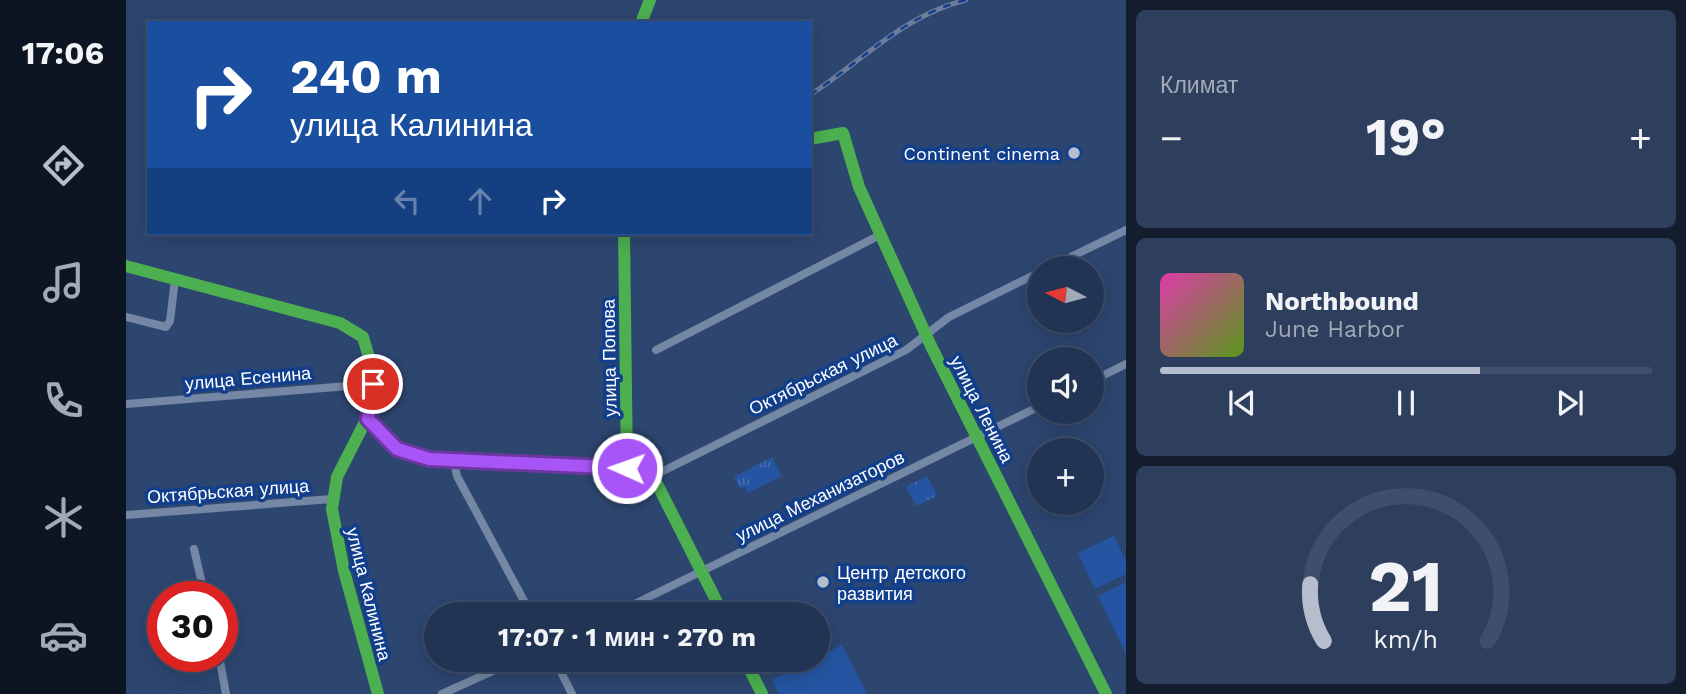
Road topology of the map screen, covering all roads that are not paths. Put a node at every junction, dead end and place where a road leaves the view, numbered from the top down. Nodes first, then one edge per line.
1 (650, 0) edge
2 (642, 21) edge
3 (812, 139) edge
4 (1126, 230) edge
5 (624, 235) edge
6 (880, 235) junction
7 (1073, 256) edge
8 (126, 266) edge
9 (1027, 278) edge
10 (175, 279) junction
11 (126, 317) edge
12 (926, 336) junction
13 (656, 350) dead end
14 (1126, 364) edge
15 (1104, 375) edge
16 (373, 384) junction
17 (126, 404) edge
18 (1027, 412) edge
19 (368, 419) junction
20 (975, 438) junction
21 (628, 447) junction
22 (454, 461) junction
23 (627, 468) junction
24 (651, 475) junction
25 (332, 499) junction
26 (126, 515) edge
27 (194, 549) dead end
28 (701, 572) junction
29 (201, 581) edge
30 (525, 602) edge
31 (639, 602) edge
32 (717, 602) edge
33 (222, 672) edge
34 (491, 672) edge
35 (561, 672) edge
36 (751, 672) edge
37 (226, 694) edge
38 (378, 694) edge
39 (442, 694) edge
40 (572, 694) edge
41 (762, 694) edge
42 (1106, 694) edge

1 - 2 street
3 - 6 street, улица Ленина
4 - 7 street
5 - 21 street, улица Попова
6 - 12 street, улица Ленина
6 - 13 street
8 - 10 street, улица Калинина
9 - 12 street, Октябрьская улица
10 - 11 street
10 - 16 street, улица Калинина
12 - 20 street, улица Ленина
12 - 24 street, Октябрьская улица
14 - 15 street
16 - 17 street, улица Есенина
16 - 19 street, улица Калинина
18 - 20 street, улица Механизаторов
19 - 22 street
19 - 25 street, улица Калинина
20 - 28 street, улица Механизаторов
20 - 42 street, улица Ленина
21 - 23 street, улица Попова
21 - 24 street
22 - 23 street
22 - 30 street
23 - 24 street
24 - 28 street
25 - 26 street, Октябрьская улица
25 - 38 street, улица Калинина
27 - 29 street
28 - 31 street, улица Механизаторов
28 - 32 street
33 - 37 street
34 - 39 street
35 - 40 street
36 - 41 street

